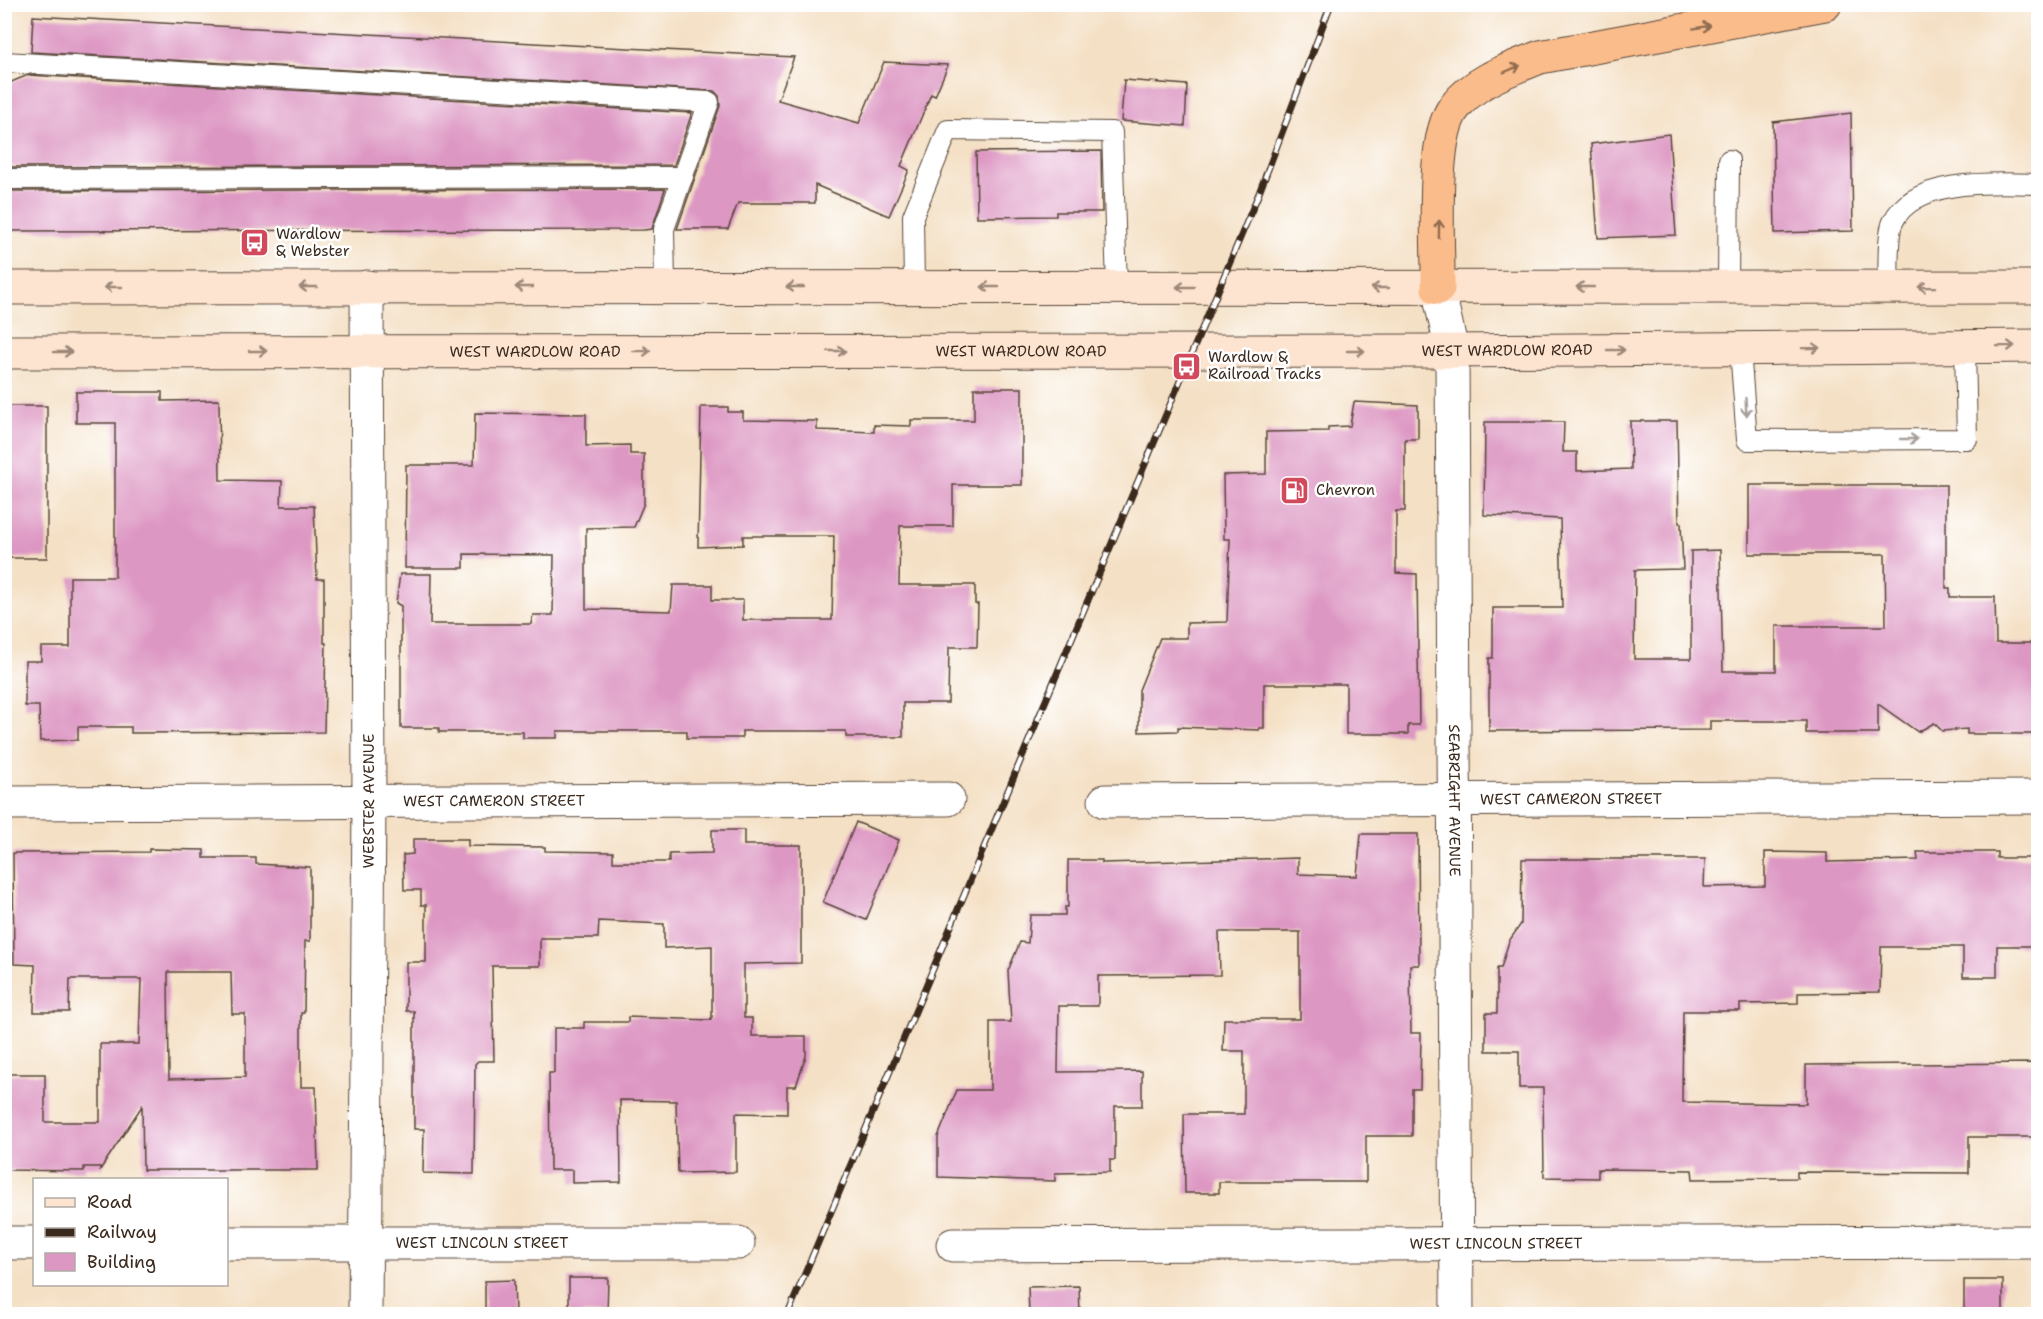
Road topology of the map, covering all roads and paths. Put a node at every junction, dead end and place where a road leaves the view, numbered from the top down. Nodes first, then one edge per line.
1 (1825, 4) edge
2 (4, 62) edge
3 (1729, 160) dead end
4 (683, 177) junction
5 (4, 179) edge
6 (2038, 184) edge
7 (1728, 286) junction
8 (1888, 286) junction
9 (2038, 286) edge
10 (367, 287) junction
11 (665, 287) junction
12 (914, 287) junction
13 (1117, 287) junction
14 (4, 288) edge
15 (1438, 288) junction
16 (2038, 346) edge
17 (1965, 347) junction
18 (1740, 349) junction
19 (368, 351) junction
20 (1452, 351) junction
21 (4, 352) edge
22 (2038, 797) edge
23 (948, 799) dead end
24 (1455, 799) junction
25 (369, 801) junction
26 (1105, 801) dead end
27 (4, 803) edge
28 (2038, 1242) edge
29 (4, 1244) edge
30 (33, 1244) edge
31 (228, 1244) edge
32 (366, 1244) junction
33 (738, 1244) dead end
34 (1456, 1244) junction
35 (953, 1245) dead end
36 (365, 1314) edge
37 (1457, 1314) edge

15 -> 1 highway
2 - 4 lane
3 - 7 lane
4 - 5 lane
4 - 11 lane
6 - 8 lane
7 - 8 main road
7 -> 15 main road
9 -> 8 main road
11 -> 10 main road
10 -> 14 main road
10 - 19 street, WEBSTER AVENUE
12 -> 11 main road
13 -> 12 main road
12 - 13 lane
15 -> 13 main road
15 - 20 street, SEABRIGHT AVENUE
17 -> 16 main road, WEST WARDLOW ROAD
18 -> 17 main road, WEST WARDLOW ROAD
18 -> 17 lane
20 -> 18 main road, WEST WARDLOW ROAD
19 -> 20 main road, WEST WARDLOW ROAD
21 -> 19 main road, WEST WARDLOW ROAD
19 - 25 street, WEBSTER AVENUE
20 - 24 street, SEABRIGHT AVENUE
22 - 24 street, WEST CAMERON STREET
23 - 25 street, WEST CAMERON STREET
24 - 26 street, WEST CAMERON STREET
24 - 34 street, SEABRIGHT AVENUE
25 - 27 street, WEST CAMERON STREET
25 - 32 street, WEBSTER AVENUE
28 - 34 street, WEST LINCOLN STREET
29 - 30 street
31 - 32 street, WEST LINCOLN STREET
32 - 33 street, WEST LINCOLN STREET
32 - 36 street, WEBSTER AVENUE
34 - 35 street, WEST LINCOLN STREET
34 - 37 street, SEABRIGHT AVENUE

